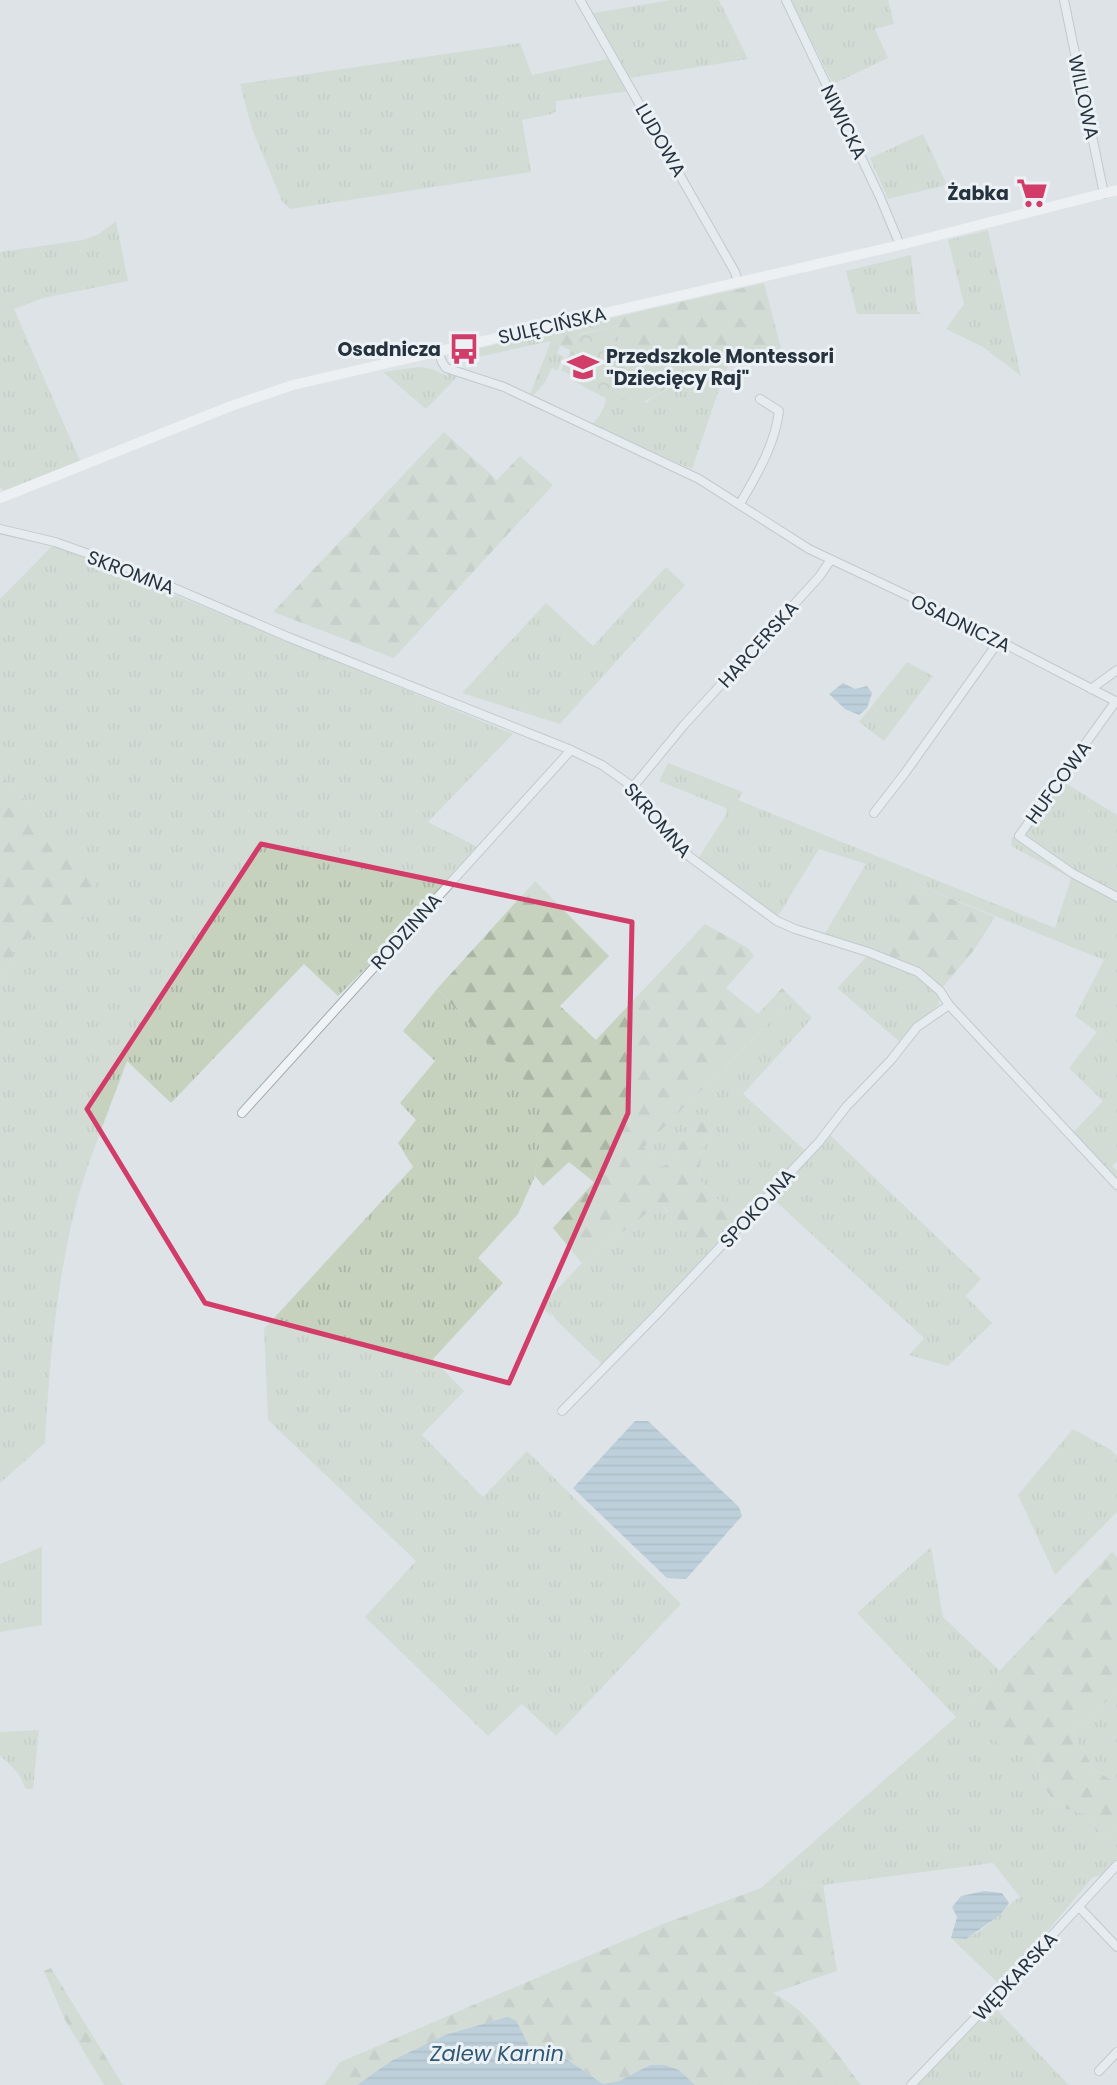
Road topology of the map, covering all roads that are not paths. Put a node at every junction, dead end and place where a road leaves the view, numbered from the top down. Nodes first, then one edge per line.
1 (580, 0) edge
2 (786, 0) edge
3 (1064, 0) edge
4 (1117, 190) edge
5 (1104, 194) junction
6 (900, 245) junction
7 (738, 282) junction
8 (439, 352) junction
9 (760, 399) dead end
10 (0, 498) edge
11 (740, 504) junction
12 (0, 529) edge
13 (830, 561) junction
14 (999, 641) junction
15 (1117, 670) edge
16 (1091, 689) junction
17 (1116, 702) edge
18 (571, 750) junction
19 (633, 787) junction
20 (874, 813) dead end
21 (1117, 897) edge
22 (949, 1006) junction
23 (242, 1113) dead end
24 (1117, 1185) edge
25 (562, 1411) dead end
26 (1117, 1865) edge
27 (1079, 1907) junction
28 (1117, 1947) edge
29 (1117, 2052) edge
30 (1099, 2071) dead end
31 (911, 2085) edge

1 - 7 street, LUDOWA
2 - 6 street, NIWICKA
3 - 5 street, WILLOWA
4 - 5 street, SULĘCIŃSKA
5 - 6 street, SULĘCIŃSKA
6 - 7 street, SULĘCIŃSKA
7 - 8 street, SULĘCIŃSKA
8 - 10 street, SULĘCIŃSKA
8 - 11 street, OSADNICZA
9 - 11 street
11 - 13 street, OSADNICZA
12 - 18 street, SKROMNA
13 - 14 street, OSADNICZA
13 - 19 street, HARCERSKA
14 - 16 street, OSADNICZA
14 - 20 street
15 - 16 street
16 - 17 street, OSADNICZA
17 - 21 street, HUFCOWA
18 - 19 street, SKROMNA
18 - 23 street, RODZINNA
19 - 22 street, SKROMNA
22 - 24 street, SKROMNA
22 - 25 street, SPOKOJNA
26 - 27 street, WĘDKARSKA
27 - 28 street
27 - 31 street, WĘDKARSKA
29 - 30 street

